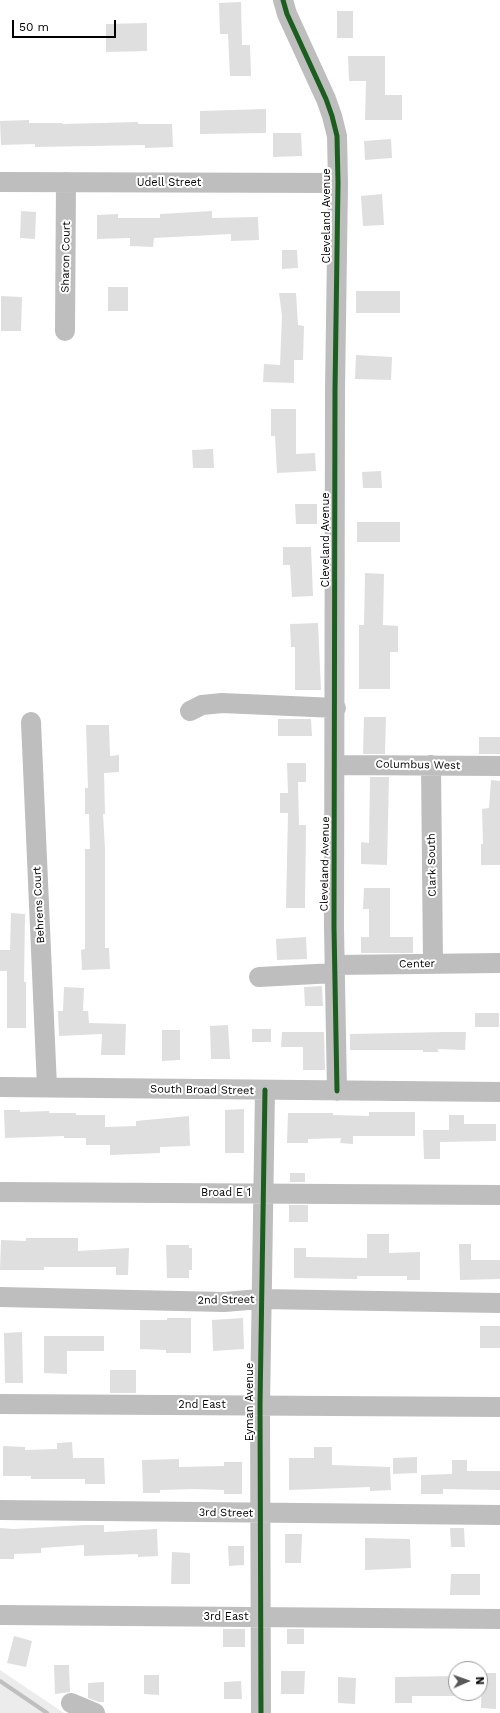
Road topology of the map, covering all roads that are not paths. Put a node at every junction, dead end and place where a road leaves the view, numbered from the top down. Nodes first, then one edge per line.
1 (283, 0) edge
2 (0, 182) edge
3 (66, 182) junction
4 (338, 183) junction
5 (65, 331) dead end
6 (336, 708) junction
7 (190, 711) dead end
8 (31, 722) dead end
9 (336, 764) junction
10 (431, 766) junction
11 (500, 766) edge
12 (500, 963) edge
13 (433, 964) junction
14 (335, 969) junction
15 (259, 976) dead end
16 (0, 1087) edge
17 (47, 1088) junction
18 (265, 1090) junction
19 (337, 1091) junction
20 (500, 1092) edge
21 (0, 1192) edge
22 (263, 1194) junction
23 (500, 1195) edge
24 (0, 1297) edge
25 (260, 1299) junction
26 (500, 1303) edge
27 (0, 1404) edge
28 (260, 1405) junction
29 (500, 1406) edge
30 (0, 1510) edge
31 (260, 1513) junction
32 (500, 1515) edge
33 (0, 1615) edge
34 (260, 1617) junction
35 (500, 1619) edge
36 (71, 1703) dead end
37 (95, 1713) edge
38 (261, 1713) edge

1 - 4 street, Cleveland Avenue
2 - 3 street, Udell Street
3 - 4 street, Udell Street
3 - 5 street, Sharon Court
4 - 6 street, Cleveland Avenue
6 - 7 street
6 - 9 street, Cleveland Avenue
8 - 17 street, Behrens Court
9 - 10 street, Columbus West
9 - 14 street, Cleveland Avenue
10 - 11 street, Columbus West
10 - 13 street, Clark South
12 - 13 street, Center
13 - 14 street, Center
14 - 15 street, Center
14 - 19 street, Cleveland Avenue
16 - 17 street, South Broad Street
17 - 18 street, South Broad Street
18 - 19 street, South Broad Street
18 - 22 street, Eyman Avenue
19 - 20 street, South Broad Street
21 - 22 street, Broad E 1
22 - 23 street, Broad E 1
22 - 25 street, Eyman Avenue
24 - 25 street, 2nd Street
25 - 26 street, 2nd Street
25 - 28 street, Eyman Avenue
27 - 28 street, 2nd East
28 - 29 street, 2nd East
28 - 31 street, Eyman Avenue
30 - 31 street, 3rd Street
31 - 32 street, 3rd Street
31 - 34 street, Eyman Avenue
33 - 34 street, 3rd East
34 - 35 street, 3rd East
34 - 38 street, Eyman Avenue
36 - 37 street

